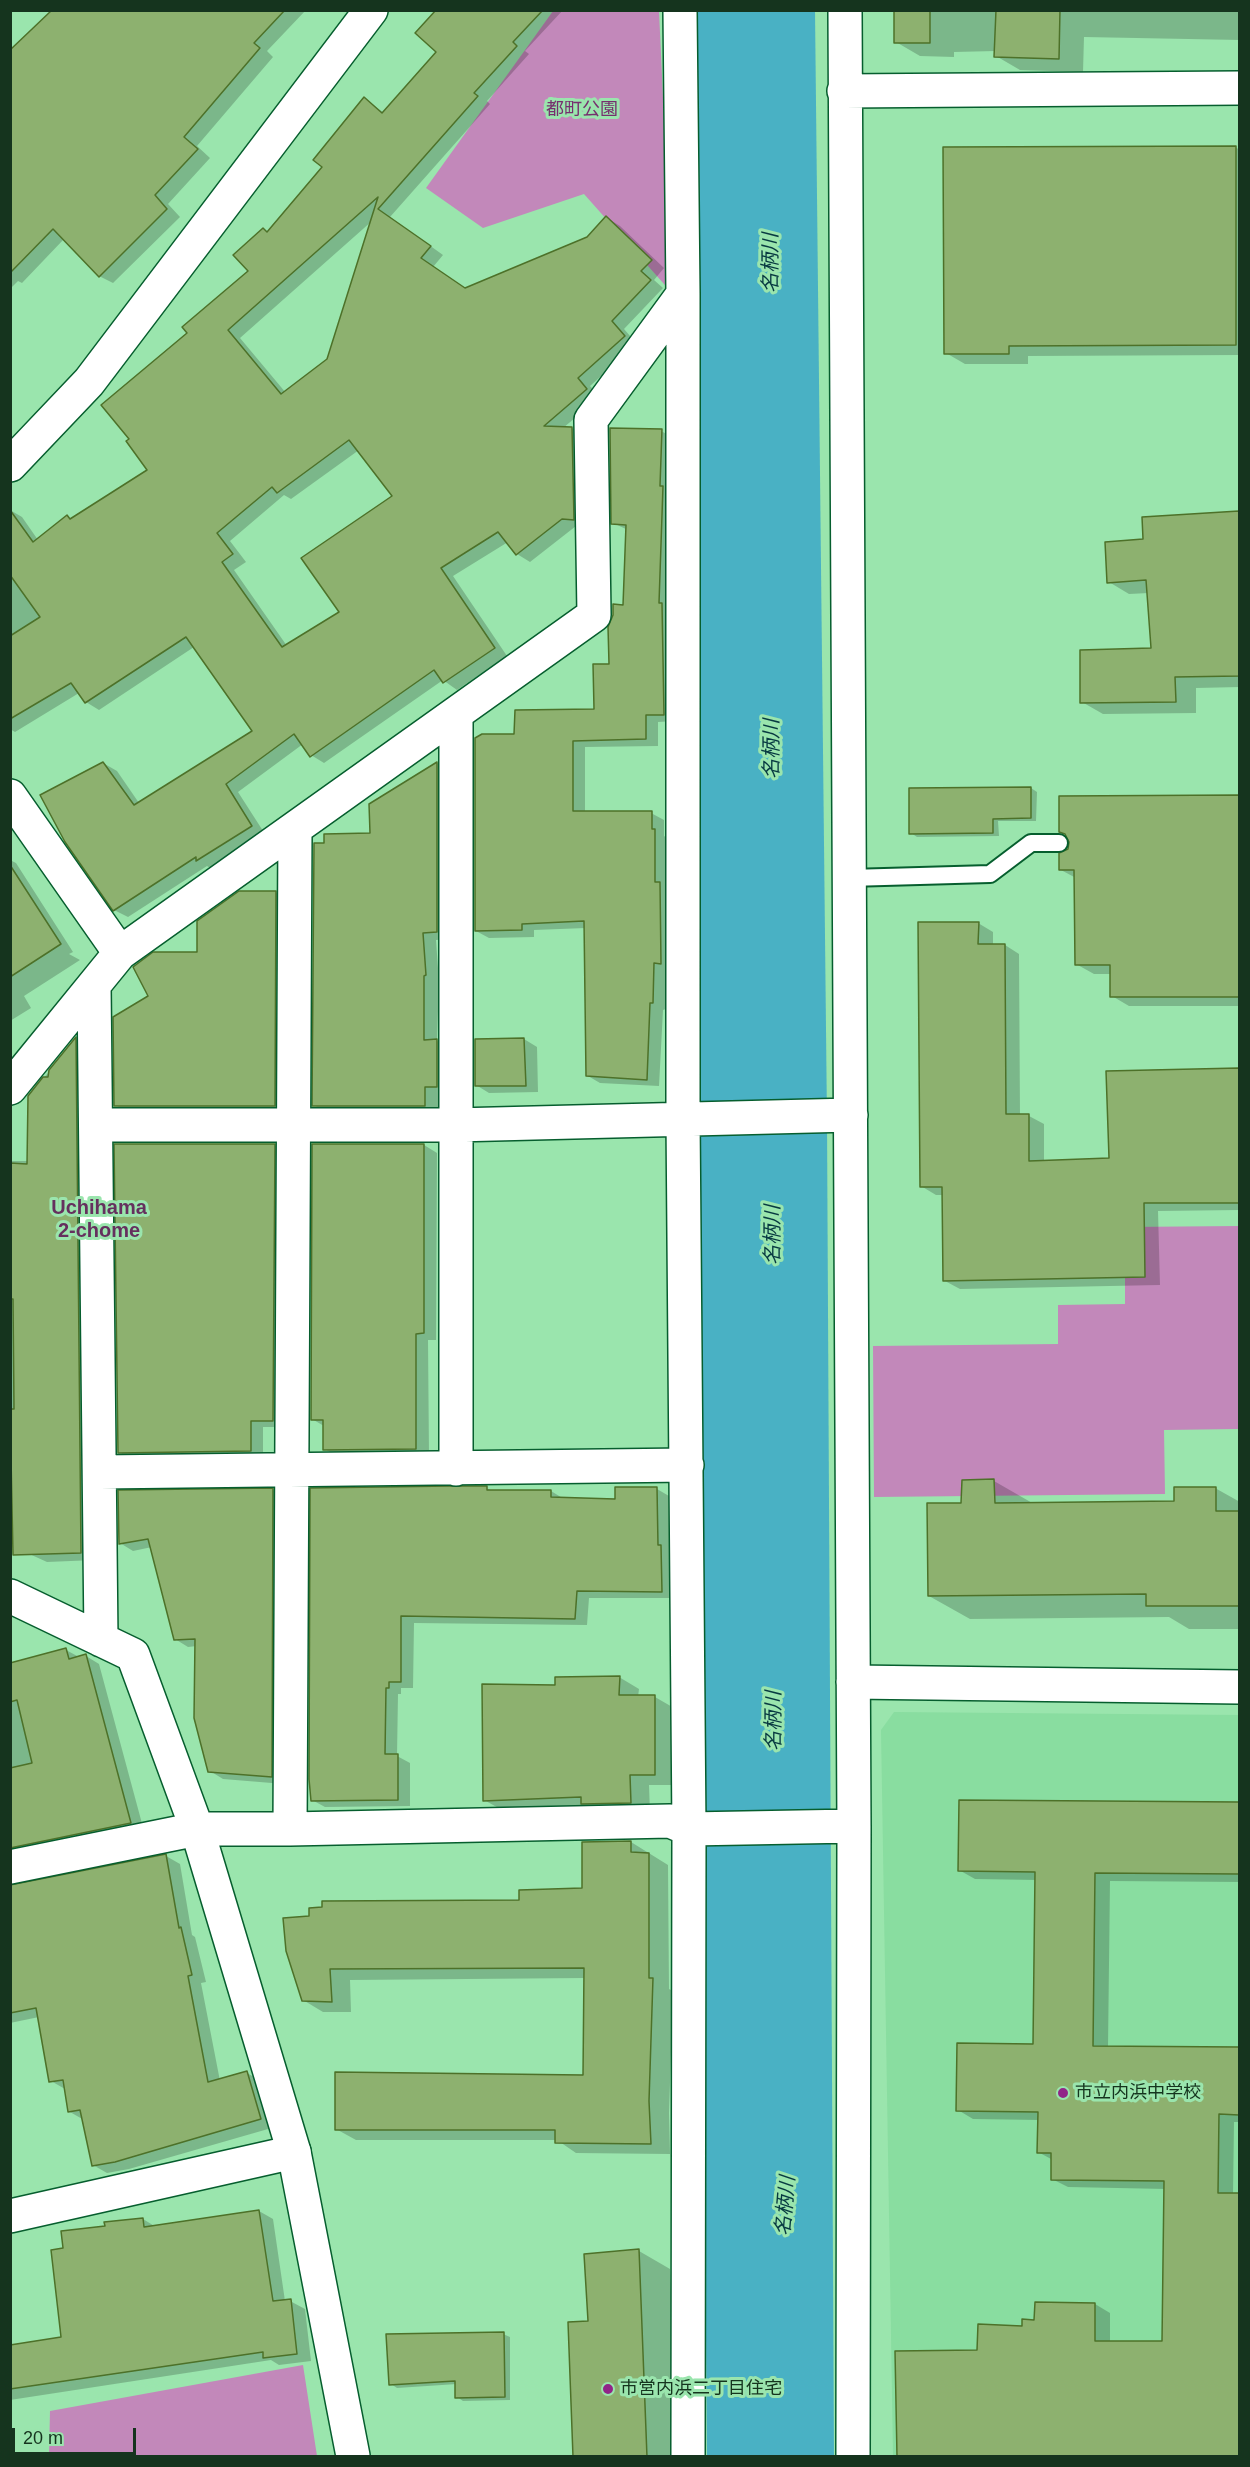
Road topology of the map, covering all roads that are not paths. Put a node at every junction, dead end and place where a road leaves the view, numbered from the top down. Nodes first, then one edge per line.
1 (371, 10) edge
2 (680, 10) edge
3 (845, 10) edge
4 (1239, 88) edge
5 (844, 91) junction
6 (683, 294) junction
7 (10, 465) edge
8 (456, 715) junction
9 (10, 796) edge
10 (295, 829) junction
11 (1059, 843) dead end
12 (849, 878) junction
13 (120, 953) junction
14 (94, 985) junction
15 (10, 1088) edge
16 (851, 1115) junction
17 (683, 1118) junction
18 (96, 1125) junction
19 (455, 1125) junction
20 (292, 1126) junction
21 (687, 1465) junction
22 (291, 1468) junction
23 (456, 1469) junction
24 (100, 1472) junction
25 (10, 1596) edge
26 (102, 1640) junction
27 (853, 1682) junction
28 (1239, 1687) edge
29 (854, 1826) junction
30 (197, 1829) junction
31 (290, 1829) junction
32 (689, 1829) junction
33 (10, 1867) edge
34 (294, 2152) junction
35 (10, 2216) edge
36 (353, 2457) edge
37 (688, 2457) edge
38 (854, 2457) edge

1 - 7 street
2 - 6 street
3 - 5 street
4 - 5 street
5 - 12 street
6 - 8 street
6 - 17 street
8 - 10 street
8 - 19 street
9 - 13 street
10 - 13 street
10 - 20 street
11 - 12 lane
12 - 16 street
13 - 14 street
14 - 15 street
14 - 18 street
16 - 17 street
16 - 27 street
17 - 19 street
17 - 21 street
18 - 20 street
18 - 24 street
19 - 20 street
19 - 23 street
20 - 22 street
21 - 23 street
21 - 32 street
22 - 23 street
22 - 24 street
22 - 31 street
24 - 26 street
25 - 26 street
26 - 30 street
27 - 28 street
27 - 29 street
29 - 32 street
29 - 38 street
30 - 31 street
30 - 33 street
30 - 34 street
31 - 32 street
32 - 37 street
34 - 35 street
34 - 36 street

